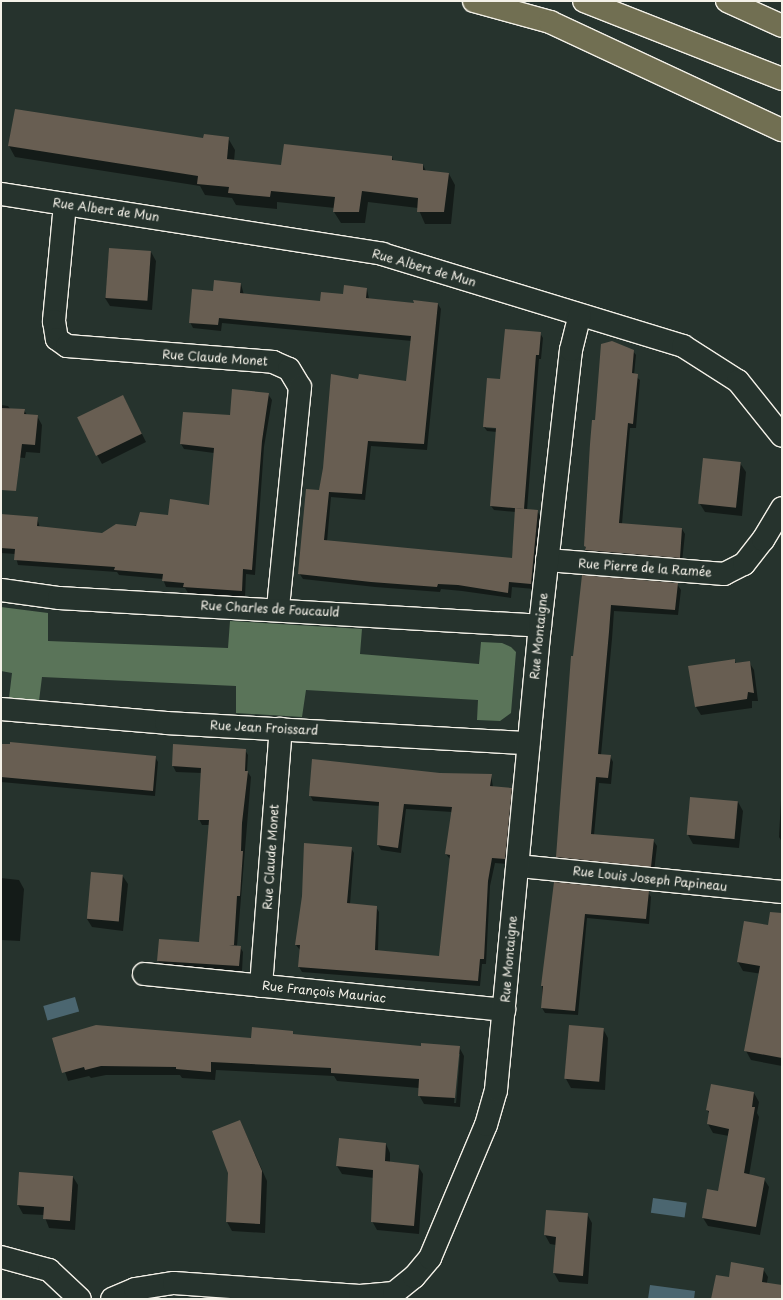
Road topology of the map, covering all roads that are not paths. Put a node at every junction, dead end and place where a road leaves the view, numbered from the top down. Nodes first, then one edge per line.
1 (474, 1) edge
2 (584, 1) edge
3 (727, 1) edge
4 (782, 26) edge
5 (782, 79) edge
6 (782, 130) edge
7 (1, 194) edge
8 (65, 204) junction
9 (580, 315) junction
10 (782, 436) edge
11 (782, 508) edge
12 (548, 560) junction
13 (1, 590) edge
14 (278, 609) junction
15 (540, 626) junction
16 (1, 710) edge
17 (281, 729) junction
18 (528, 743) junction
19 (518, 866) junction
20 (782, 892) edge
21 (144, 974) dead end
22 (261, 986) junction
23 (504, 1010) junction
24 (1, 1257) edge
25 (80, 1299) edge
26 (112, 1299) edge

1 - 6 highway
2 - 5 highway
3 - 4 highway
7 - 8 street, Rue Albert de Mun
8 - 9 street, Rue Albert de Mun
8 - 14 street, Rue Claude Monet
9 - 10 street, Rue Albert de Mun
9 - 12 street, Rue Montaigne
11 - 12 street, Rue Pierre de la Ramée
12 - 15 street, Rue Montaigne
13 - 14 street, Rue Charles de Foucauld
14 - 15 street, Rue Charles de Foucauld
15 - 18 street, Rue Montaigne
16 - 17 street, Rue Jean Froissard
17 - 18 street, Rue Jean Froissard
17 - 22 street, Rue Claude Monet
18 - 19 street, Rue Montaigne
19 - 20 street, Rue Louis Joseph Papineau
19 - 23 street, Rue Montaigne
21 - 22 street, Rue François Mauriac
22 - 23 street, Rue François Mauriac
23 - 26 street, Rue Montaigne
24 - 25 street

